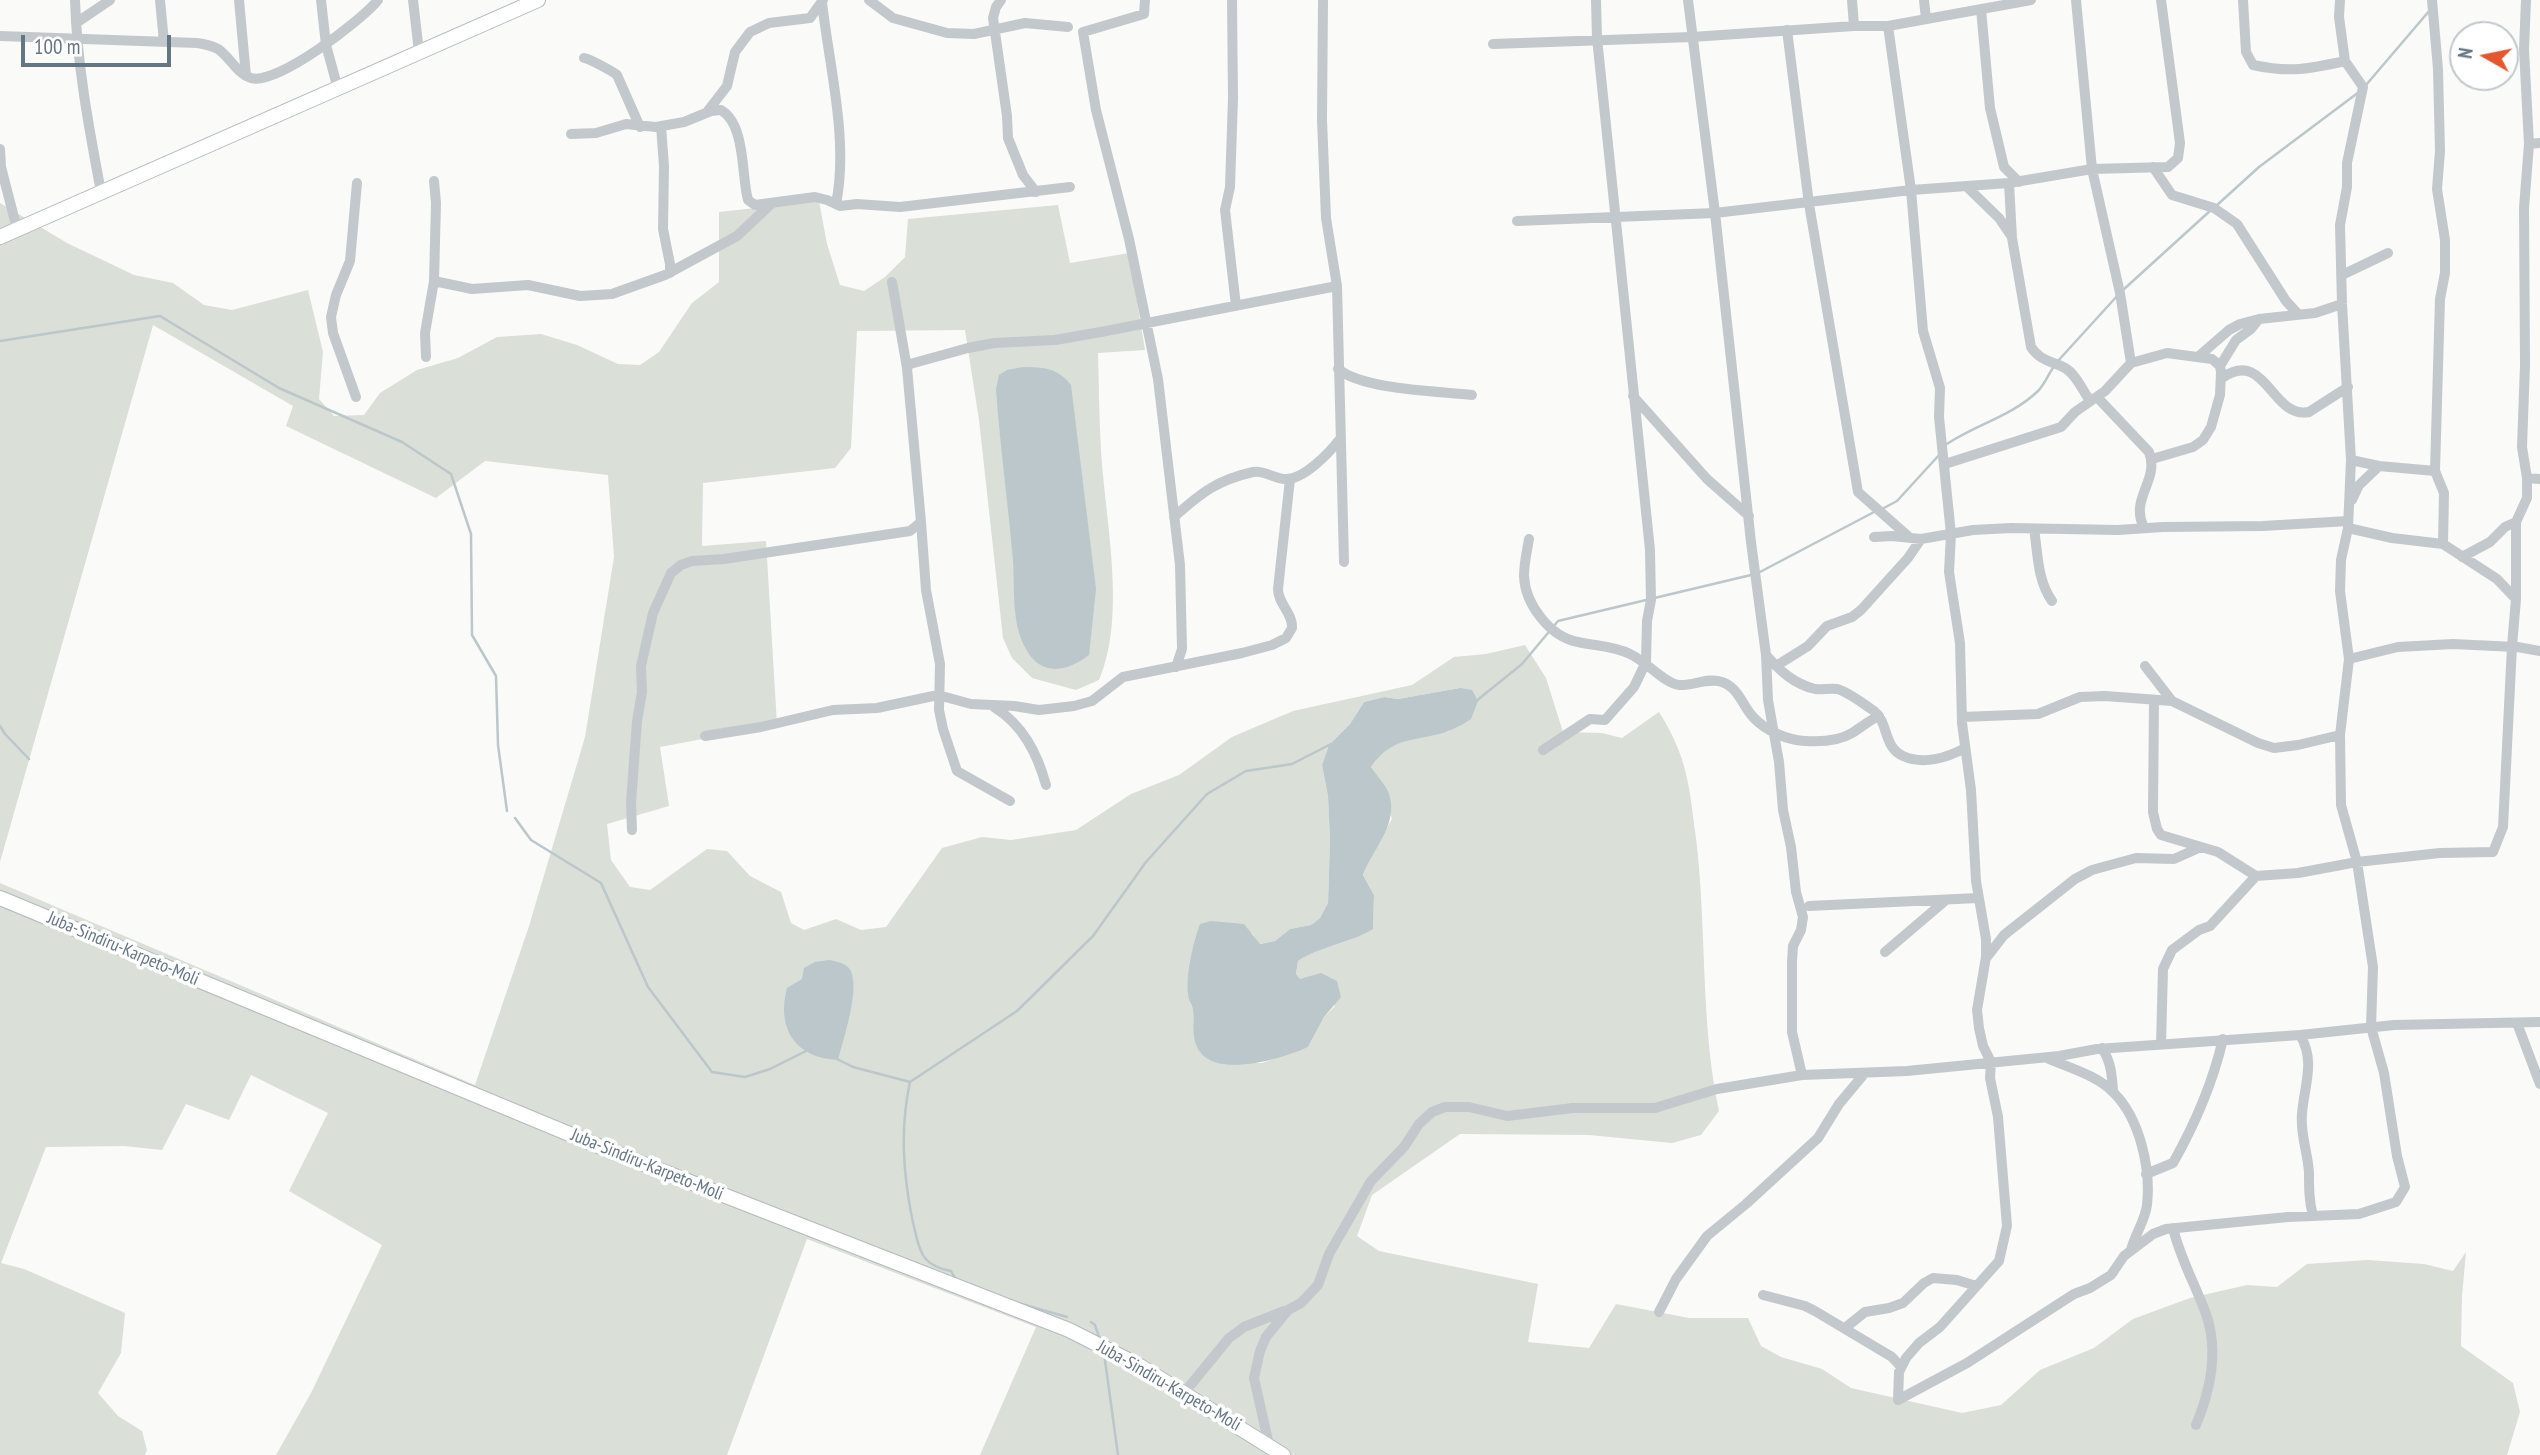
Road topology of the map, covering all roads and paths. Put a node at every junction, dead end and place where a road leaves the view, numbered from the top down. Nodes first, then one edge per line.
1 (75, 0) edge
2 (110, 0) edge
3 (160, 0) edge
4 (239, 0) edge
5 (321, 0) edge
6 (378, 0) edge
7 (412, 0) edge
8 (538, 0) edge
9 (1001, 0) edge
10 (1145, 0) edge
11 (1232, 0) edge
12 (1323, 0) edge
13 (1596, 0) edge
14 (1688, 0) edge
15 (1852, 0) edge
16 (1924, 0) edge
17 (2031, 0) edge
18 (2076, 0) edge
19 (2161, 0) edge
20 (2243, 0) edge
21 (2340, 0) edge
22 (2432, 0) edge
23 (2526, 0) edge
24 (823, 1) edge
25 (871, 1) edge
26 (2015, 2) edge
27 (1980, 9) junction
28 (1926, 19) junction
29 (76, 23) junction
30 (1854, 26) junction
31 (1888, 26) junction
32 (1068, 27) dead end
33 (996, 29) junction
34 (1787, 30) junction
35 (0, 36) edge
36 (1692, 37) junction
37 (1597, 38) junction
38 (76, 39) junction
39 (164, 42) junction
40 (1493, 44) dead end
41 (326, 45) junction
42 (419, 52) junction
43 (584, 58) dead end
44 (2345, 61) junction
45 (246, 76) junction
46 (727, 86) junction
47 (338, 89) junction
48 (707, 113) junction
49 (729, 117) junction
50 (661, 126) junction
51 (640, 127) junction
52 (571, 134) dead end
53 (2534, 144) edge
54 (0, 149) edge
55 (2153, 167) junction
56 (2092, 169) junction
57 (434, 181) dead end
58 (2014, 182) junction
59 (357, 183) dead end
60 (1966, 186) junction
61 (1070, 187) dead end
62 (1911, 190) junction
63 (101, 192) junction
64 (1036, 192) junction
65 (773, 203) junction
66 (836, 204) junction
67 (1809, 204) junction
68 (1716, 213) junction
69 (1615, 217) junction
70 (1517, 221) dead end
71 (17, 229) junction
72 (0, 237) edge
73 (2012, 238) junction
74 (2388, 253) dead end
75 (670, 273) junction
76 (2342, 275) junction
77 (434, 281) junction
78 (892, 282) dead end
79 (1337, 286) junction
80 (2342, 304) junction
81 (1236, 306) junction
82 (2298, 314) junction
83 (2259, 319) junction
84 (1146, 322) junction
85 (426, 356) dead end
86 (2199, 356) junction
87 (2130, 363) junction
88 (2220, 366) junction
89 (907, 368) junction
90 (1338, 369) junction
91 (2222, 378) junction
92 (2348, 387) junction
93 (1472, 395) dead end
94 (1633, 396) junction
95 (356, 397) dead end
96 (2093, 399) junction
97 (1340, 438) junction
98 (2152, 459) junction
99 (2351, 460) junction
100 (1945, 464) junction
101 (2379, 466) junction
102 (2435, 471) junction
103 (2527, 478) junction
104 (1290, 479) junction
105 (2540, 479) edge
106 (2349, 506) junction
107 (1749, 516) junction
108 (1174, 517) junction
109 (921, 522) junction
110 (2516, 522) junction
111 (2348, 524) junction
112 (2034, 528) junction
113 (2144, 528) junction
114 (1951, 534) junction
115 (1874, 537) dead end
116 (1909, 537) junction
117 (1921, 538) junction
118 (1529, 539) dead end
119 (2442, 544) junction
120 (2462, 557) junction
121 (1345, 562) dead end
122 (2516, 599) junction
123 (2052, 601) dead end
124 (2512, 646) junction
125 (2540, 649) edge
126 (1766, 655) junction
127 (2348, 659) junction
128 (1646, 662) junction
129 (1776, 666) junction
130 (2145, 666) dead end
131 (1176, 667) junction
132 (938, 695) junction
133 (2154, 700) junction
134 (2172, 701) junction
135 (991, 705) junction
136 (1879, 716) junction
137 (1962, 717) junction
138 (1773, 732) junction
139 (2340, 735) junction
140 (705, 736) dead end
141 (1965, 748) junction
142 (1543, 750) dead end
143 (1046, 785) dead end
144 (1010, 801) dead end
145 (632, 830) dead end
146 (2202, 847) junction
147 (2357, 862) junction
148 (2256, 876) junction
149 (0, 898) edge
150 (1978, 898) junction
151 (1947, 900) junction
152 (1809, 906) dead end
153 (1885, 952) dead end
154 (1986, 957) junction
155 (2540, 1022) edge
156 (2517, 1023) junction
157 (2371, 1027) junction
158 (2300, 1035) junction
159 (2223, 1039) junction
160 (2161, 1044) junction
161 (2102, 1048) junction
162 (2045, 1057) junction
163 (1991, 1062) junction
164 (1864, 1074) junction
165 (1802, 1075) junction
166 (2540, 1084) edge
167 (2113, 1091) junction
168 (2146, 1174) junction
169 (2313, 1216) junction
170 (2173, 1228) junction
171 (2131, 1250) junction
172 (1976, 1286) junction
173 (1763, 1295) dead end
174 (1288, 1310) junction
175 (1659, 1312) dead end
176 (1845, 1328) junction
177 (1901, 1367) junction
178 (1184, 1393) junction
179 (2196, 1425) dead end
180 (1269, 1445) junction
181 (1283, 1455) edge

1 - 29 street
2 - 29 street
3 - 39 street
4 - 45 street
5 - 41 street
6 - 41 street
7 - 42 street
8 - 42 main road
9 - 33 street
10 - 84 street
11 - 81 street
12 - 79 street
13 - 37 street
14 - 36 street
15 - 30 street
16 - 28 street
17 - 26 street
18 - 56 street
19 - 55 street
20 - 44 street
21 - 44 street
22 - 102 street
23 - 53 street
24 - 46 street
24 - 66 street
25 - 33 street
26 - 27 street
27 - 28 street
27 - 58 street
28 - 31 street
29 - 38 street
30 - 31 street
30 - 34 street
31 - 62 street
32 - 33 street
33 - 64 street
34 - 36 street
34 - 67 street
35 - 38 street
36 - 37 street
36 - 68 street
37 - 40 street
37 - 69 street
38 - 39 street
38 - 63 street
39 - 45 street
41 - 45 street
41 - 47 street
42 - 47 main road
43 - 51 street
44 - 76 street
46 - 48 street
46 - 49 street
47 - 63 main road
48 - 49 street
48 - 50 street
49 - 65 street
50 - 51 street
50 - 75 street
51 - 52 street
53 - 103 street
54 - 71 street
55 - 56 street
55 - 82 street
56 - 58 street
56 - 87 street
57 - 77 street
58 - 60 street
58 - 73 street
59 - 95 street
60 - 62 street
60 - 73 street
61 - 64 street
62 - 67 street
62 - 100 street
63 - 71 main road
64 - 66 street
65 - 66 street
65 - 75 street
67 - 68 street
67 - 116 street
68 - 69 street
68 - 107 street
69 - 70 street
69 - 94 street
71 - 72 main road
73 - 96 street
74 - 76 street
75 - 77 street
76 - 80 street
77 - 85 street
78 - 89 street
79 - 81 street
79 - 90 street
80 - 82 street
80 - 92 street
81 - 84 street
82 - 83 street
83 - 86 street
83 - 88 street
84 - 89 street
84 - 108 street
86 - 87 street
86 - 88 street
87 - 96 street
88 - 91 street
89 - 109 street
90 - 93 street
90 - 97 street
91 - 92 street
91 - 98 street
92 - 99 street
94 - 107 street
94 - 128 street
96 - 98 street
96 - 100 street
97 - 104 street
97 - 121 street
98 - 113 street
99 - 101 street
99 - 106 street
100 - 114 street
101 - 102 street
101 - 106 street
102 - 119 street
103 - 105 street
103 - 110 street
104 - 108 street
104 - 131 street
106 - 111 street
107 - 126 street
108 - 131 street
109 - 132 street
109 - 145 street
110 - 120 street
110 - 122 street
111 - 113 street
111 - 119 street
111 - 127 street
112 - 113 street
112 - 114 street
112 - 123 street
114 - 117 street
114 - 137 street
115 - 116 street
116 - 117 street
117 - 129 street
118 - 128 street
119 - 120 street
120 - 122 street
122 - 124 street
124 - 125 street
124 - 127 street
124 - 147 street
126 - 129 street
126 - 138 street
127 - 139 street
128 - 138 street
128 - 142 street
129 - 136 street
130 - 134 street
131 - 135 street
132 - 135 street
132 - 140 street
132 - 144 street
133 - 134 street
133 - 137 street
133 - 146 street
134 - 139 street
135 - 143 street
136 - 138 street
136 - 141 street
137 - 141 street
138 - 165 street
139 - 147 street
141 - 150 street
146 - 148 street
146 - 154 street
147 - 148 street
147 - 157 street
148 - 160 street
149 - 178 main road, Juba-Sindiru-Karpeto-Moli
150 - 151 street
150 - 154 street
151 - 152 street
151 - 153 street
154 - 163 street
155 - 156 street
156 - 157 street
156 - 166 street
157 - 158 street
157 - 169 street
158 - 159 street
158 - 169 street
159 - 160 street
159 - 168 street
160 - 161 street
161 - 162 street
161 - 167 street
162 - 163 street
162 - 167 street
163 - 164 street
163 - 172 street
164 - 165 street
164 - 175 street
165 - 174 street
167 - 168 street
168 - 171 street
169 - 170 street
170 - 171 street
170 - 179 street
171 - 177 street
172 - 176 street
172 - 177 street
173 - 176 street
174 - 178 street
174 - 180 street
176 - 177 street
178 - 180 main road, Juba-Sindiru-Karpeto-Moli
180 - 181 main road, Juba-Sindiru-Karpeto-Moli

